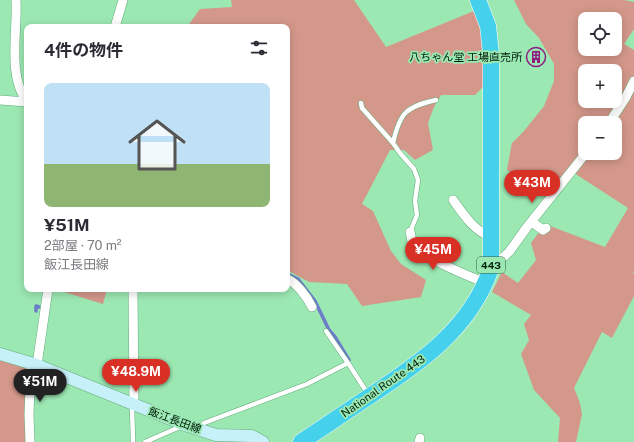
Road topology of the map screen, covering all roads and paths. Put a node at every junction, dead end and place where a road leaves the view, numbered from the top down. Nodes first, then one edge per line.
1 (16, 0) edge
2 (123, 0) edge
3 (478, 0) edge
4 (116, 24) edge
5 (634, 81) edge
6 (24, 98) edge
7 (0, 100) edge
8 (436, 100) dead end
9 (24, 101) edge
10 (361, 103) dead end
11 (614, 116) edge
12 (393, 143) junction
13 (581, 160) edge
14 (453, 200) dead end
15 (532, 222) junction
16 (546, 228) dead end
17 (410, 232) joint
18 (491, 237) junction
19 (491, 268) junction
20 (290, 280) edge
21 (486, 283) junction
22 (47, 292) edge
23 (133, 292) edge
24 (312, 307) dead end
25 (326, 331) dead end
26 (0, 354) edge
27 (348, 363) junction
28 (34, 364) junction
29 (370, 396) junction
30 (133, 404) junction
31 (185, 425) junction
32 (200, 430) junction
33 (30, 442) edge
34 (133, 442) edge
35 (145, 442) edge
36 (263, 442) edge
37 (301, 442) edge

1 - 6 street
2 - 4 street
3 - 18 highway, National Route 443 / 443
5 - 11 street
7 - 9 street
8 - 12 lane
10 - 12 lane
12 - 17 lane
13 - 15 street
14 - 18 street
15 - 16 street
15 - 19 street
17 - 21 street
18 - 19 highway, National Route 443 / 443
19 - 21 highway, National Route 443 / 443
20 - 24 street
21 - 29 highway, National Route 443 / 443
22 - 28 street
23 - 30 street
25 - 27 lane
26 - 28 main road, 飯江長田線
27 - 29 lane
27 - 32 lane
28 - 30 main road, 飯江長田線
28 - 33 street
29 - 37 highway, National Route 443 / 443
30 - 31 main road, 飯江長田線
30 - 34 lane
31 - 32 main road, 飯江長田線
31 - 35 lane
32 - 36 main road, 飯江長田線

